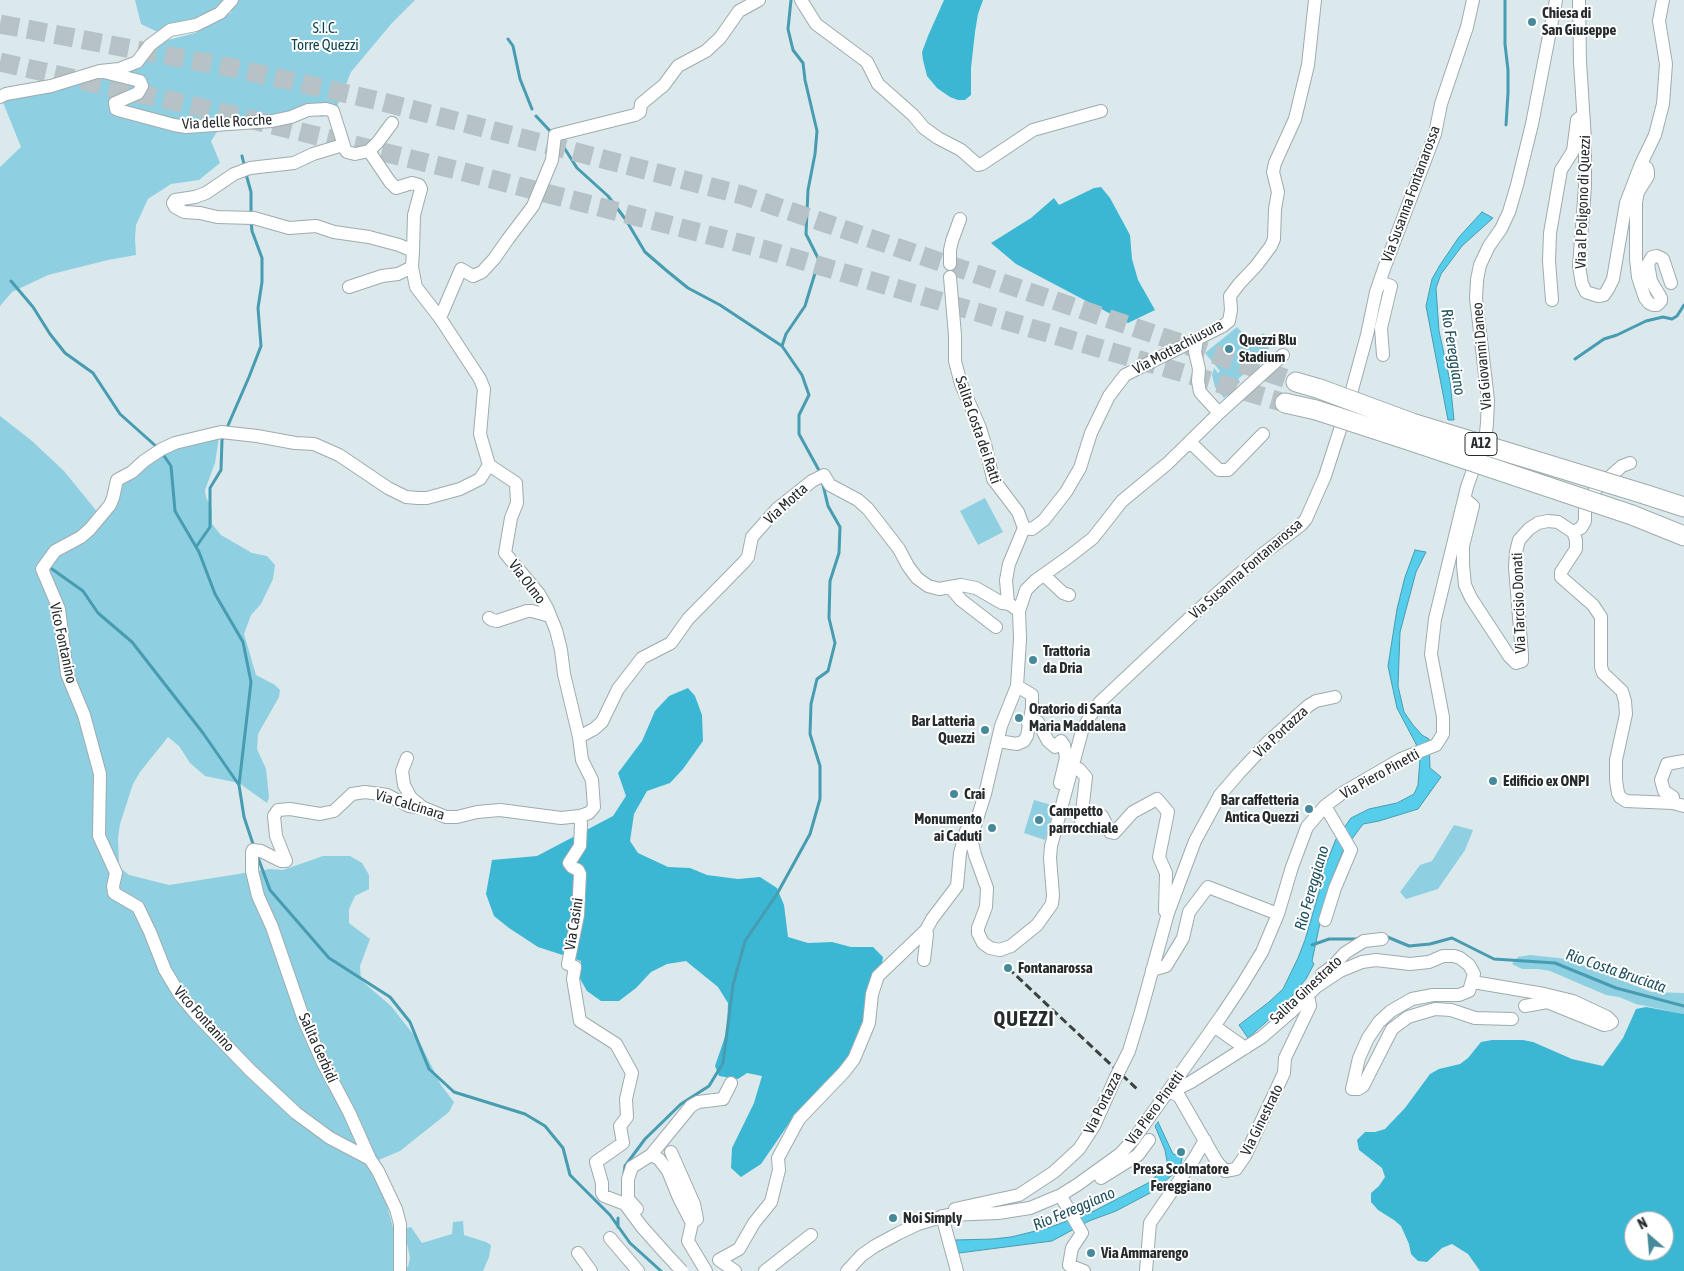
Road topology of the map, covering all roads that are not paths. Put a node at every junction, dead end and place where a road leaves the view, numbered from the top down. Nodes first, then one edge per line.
1 (232, 0) edge
2 (760, 0) edge
3 (801, 0) edge
4 (1315, 0) edge
5 (1473, 0) edge
6 (1556, 0) edge
7 (1579, 0) edge
8 (1663, 0) edge
9 (100, 71) junction
10 (0, 97) edge
11 (1101, 111) dead end
12 (1584, 115) junction
13 (392, 123) dead end
14 (343, 145) junction
15 (369, 151) junction
16 (1640, 164) junction
17 (960, 219) dead end
18 (413, 251) junction
19 (950, 264) dead end
20 (412, 267) junction
21 (950, 278) dead end
22 (1380, 282) junction
23 (1671, 283) dead end
24 (349, 287) dead end
25 (1552, 300) dead end
26 (440, 318) junction
27 (1197, 339) junction
28 (1283, 355) dead end
29 (1383, 355) dead end
30 (1296, 382) tunnel mouth
31 (1285, 402) tunnel mouth
32 (1218, 413) junction
33 (1263, 434) dead end
34 (1190, 442) junction
35 (1630, 463) dead end
36 (489, 466) junction
37 (1464, 499) junction
38 (1684, 507) edge
39 (1024, 528) junction
40 (1573, 532) junction
41 (1684, 536) edge
42 (1044, 575) junction
43 (950, 587) junction
44 (1068, 595) dead end
45 (1014, 608) junction
46 (550, 616) junction
47 (490, 618) dead end
48 (996, 626) dead end
49 (1017, 686) junction
50 (1335, 697) dead end
51 (1028, 723) junction
52 (578, 737) junction
53 (998, 742) junction
54 (1436, 745) joint
55 (406, 758) dead end
56 (1684, 761) edge
57 (1074, 767) junction
58 (1067, 789) junction
59 (1679, 804) edge
60 (1325, 806) junction
61 (424, 808) junction
62 (580, 816) junction
63 (975, 824) junction
64 (281, 862) joint
65 (1278, 914) junction
66 (1167, 916) junction
67 (1325, 920) dead end
68 (926, 930) junction
69 (924, 960) dead end
70 (1152, 970) junction
71 (1340, 971) junction
72 (1473, 982) junction
73 (1308, 995) junction
74 (1525, 1006) dead end
75 (1512, 1019) dead end
76 (1214, 1026) junction
77 (1262, 1037) junction
78 (1245, 1048) junction
79 (731, 1084) dead end
80 (1168, 1091) junction
81 (1149, 1140) dead end
82 (1205, 1140) junction
83 (671, 1152) dead end
84 (650, 1155) junction
85 (370, 1159) junction
86 (1101, 1178) dead end
87 (1062, 1198) dead end
88 (945, 1216) junction
89 (692, 1222) junction
90 (811, 1235) dead end
91 (610, 1238) dead end
92 (578, 1253) dead end
93 (955, 1265) edge
94 (1069, 1266) edge
95 (400, 1271) edge
96 (591, 1271) edge
97 (638, 1271) edge
98 (681, 1271) edge
99 (706, 1271) edge
100 (735, 1271) edge
101 (765, 1271) edge
102 (847, 1271) edge
103 (1084, 1271) edge
104 (1146, 1271) edge

1 - 9 street
2 - 26 street
3 - 11 street
4 - 27 street, Via Mottachiusura
5 - 22 street, Via Susanna Fontanarossa
6 - 37 street, Via Giovanni Daneo
7 - 12 street, Via al Poligono di Quezzi
8 - 16 street, Via al Poligono di Quezzi
9 - 10 street
9 - 14 street, Via delle Rocche
12 - 16 street, Via al Poligono di Quezzi
12 - 25 street, Via al Poligono di Quezzi
13 - 15 street
14 - 15 street
14 - 18 street
15 - 18 street
16 - 23 street
17 - 19 street
18 - 20 street
20 - 24 street
20 - 26 street
21 - 39 street, Salita Costa dei Ratti
22 - 29 street
22 - 57 street, Via Susanna Fontanarossa
26 - 36 street
27 - 32 street
27 - 39 street, Via Mottachiusura
28 - 32 street
30 - 38 highway, A12, bridge
31 - 41 highway, A12, bridge
32 - 34 street
33 - 34 street
34 - 42 street
35 - 40 street
36 - 46 street, Via Olmo
36 - 85 street, Vico Fontanino
37 - 40 street, Via Tarcisio Donati
37 - 54 street, Via Giovanni Daneo
39 - 45 street
40 - 59 street
42 - 44 street
42 - 45 street
43 - 45 street, Via Motta
43 - 48 street
43 - 52 street, Via Motta
45 - 49 street
46 - 47 street
46 - 52 street, Via Olmo
49 - 51 street
49 - 53 street
50 - 66 street, Via Portazza
51 - 53 street
51 - 58 street
52 - 62 street, Via Olmo
53 - 63 street
54 - 60 street, Via Piero Pinetti
55 - 61 street
56 - 59 street
57 - 58 street, Via Susanna Fontanarossa
57 - 66 street
58 - 63 street, Via Susanna Fontanarossa
60 - 65 street, Via Piero Pinetti
60 - 67 street, Via Piero Pinetti
61 - 62 street, Via Calcinara
61 - 64 street, Via Calcinara
62 - 98 street, Via Casini, bridge
63 - 68 street
64 - 85 street, Salita Gerbidi
65 - 70 street
65 - 76 street, Via Piero Pinetti
66 - 70 street, Via Portazza
68 - 69 street
68 - 100 street
70 - 88 street, Via Portazza, bridge
71 - 72 street
71 - 73 street
71 - 77 street, Salita Ginestrato
72 - 74 street
72 - 75 street
73 - 77 street
73 - 82 street, Via Ginestrato
76 - 78 street
76 - 80 street, Via Piero Pinetti
77 - 78 street
78 - 80 street
79 - 84 street
80 - 82 street, Via Ginestrato
80 - 88 street, Via Piero Pinetti
81 - 86 street, Via Piero Pinetti
82 - 104 street
83 - 89 street
84 - 89 street
84 - 98 street
85 - 95 street, Salita Gerbidi
87 - 94 street
88 - 93 street
88 - 102 street, Via Piero Pinetti
89 - 99 street
90 - 101 street
91 - 97 street
92 - 96 street
94 - 103 street

